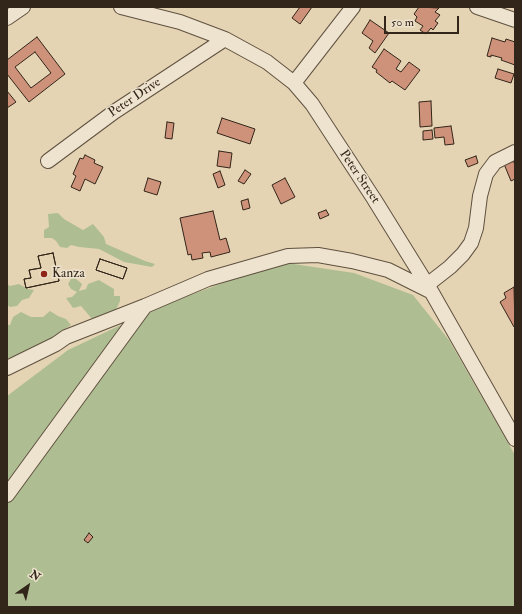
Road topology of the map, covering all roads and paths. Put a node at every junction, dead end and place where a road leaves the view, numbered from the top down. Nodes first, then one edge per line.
1 (23, 7) edge
2 (121, 7) edge
3 (353, 7) edge
4 (477, 7) edge
5 (7, 18) edge
6 (515, 20) edge
7 (225, 39) junction
8 (294, 83) junction
9 (515, 152) edge
10 (48, 161) dead end
11 (429, 288) junction
12 (145, 306) junction
13 (7, 368) edge
14 (515, 439) edge
15 (7, 495) edge

1 - 5 street
2 - 7 street, Peter Street
3 - 8 street
4 - 6 street
7 - 8 street, Peter Street
7 - 10 street, Peter Drive
8 - 11 street, Peter Street
9 - 11 street
11 - 12 street
11 - 14 street, Peter Street
12 - 13 street
12 - 15 street

